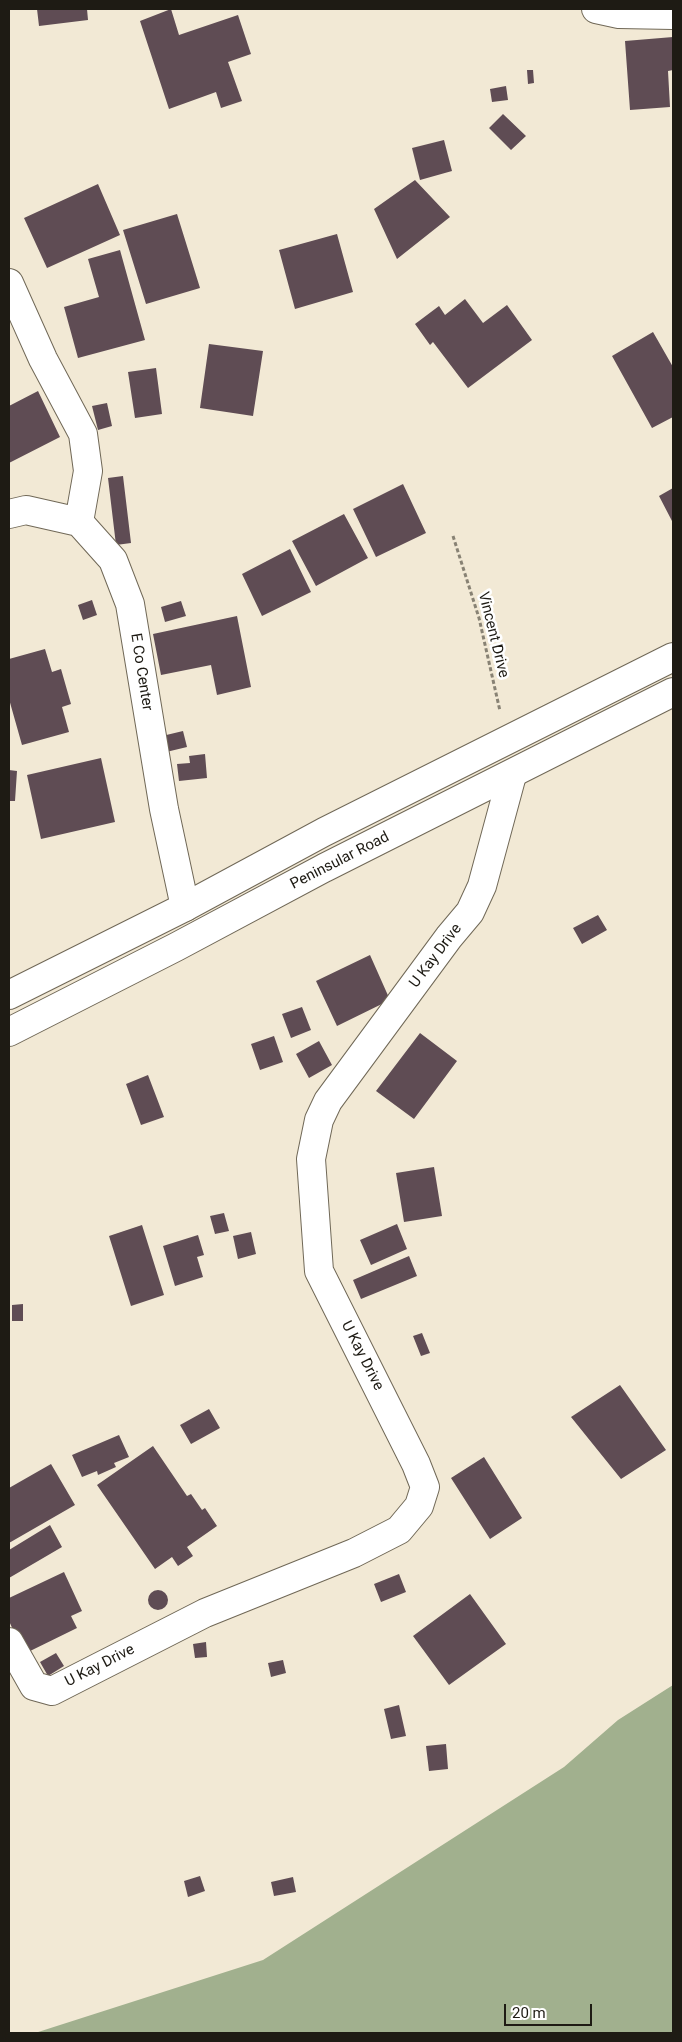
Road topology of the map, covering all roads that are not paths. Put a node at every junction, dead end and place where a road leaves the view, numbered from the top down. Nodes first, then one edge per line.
1 (596, 9) edge
2 (673, 15) edge
3 (9, 283) edge
4 (9, 514) edge
5 (79, 522) junction
6 (673, 656) edge
7 (673, 692) edge
8 (512, 775) junction
9 (185, 907) junction
10 (9, 994) edge
11 (9, 1032) edge
12 (9, 1642) edge

1 - 2 street
3 - 5 street
4 - 5 street
5 - 9 street, E Co Center
6 - 9 street
7 - 8 street, Peninsular Road
8 - 11 street, Peninsular Road
8 - 12 street, U Kay Drive
9 - 10 street

